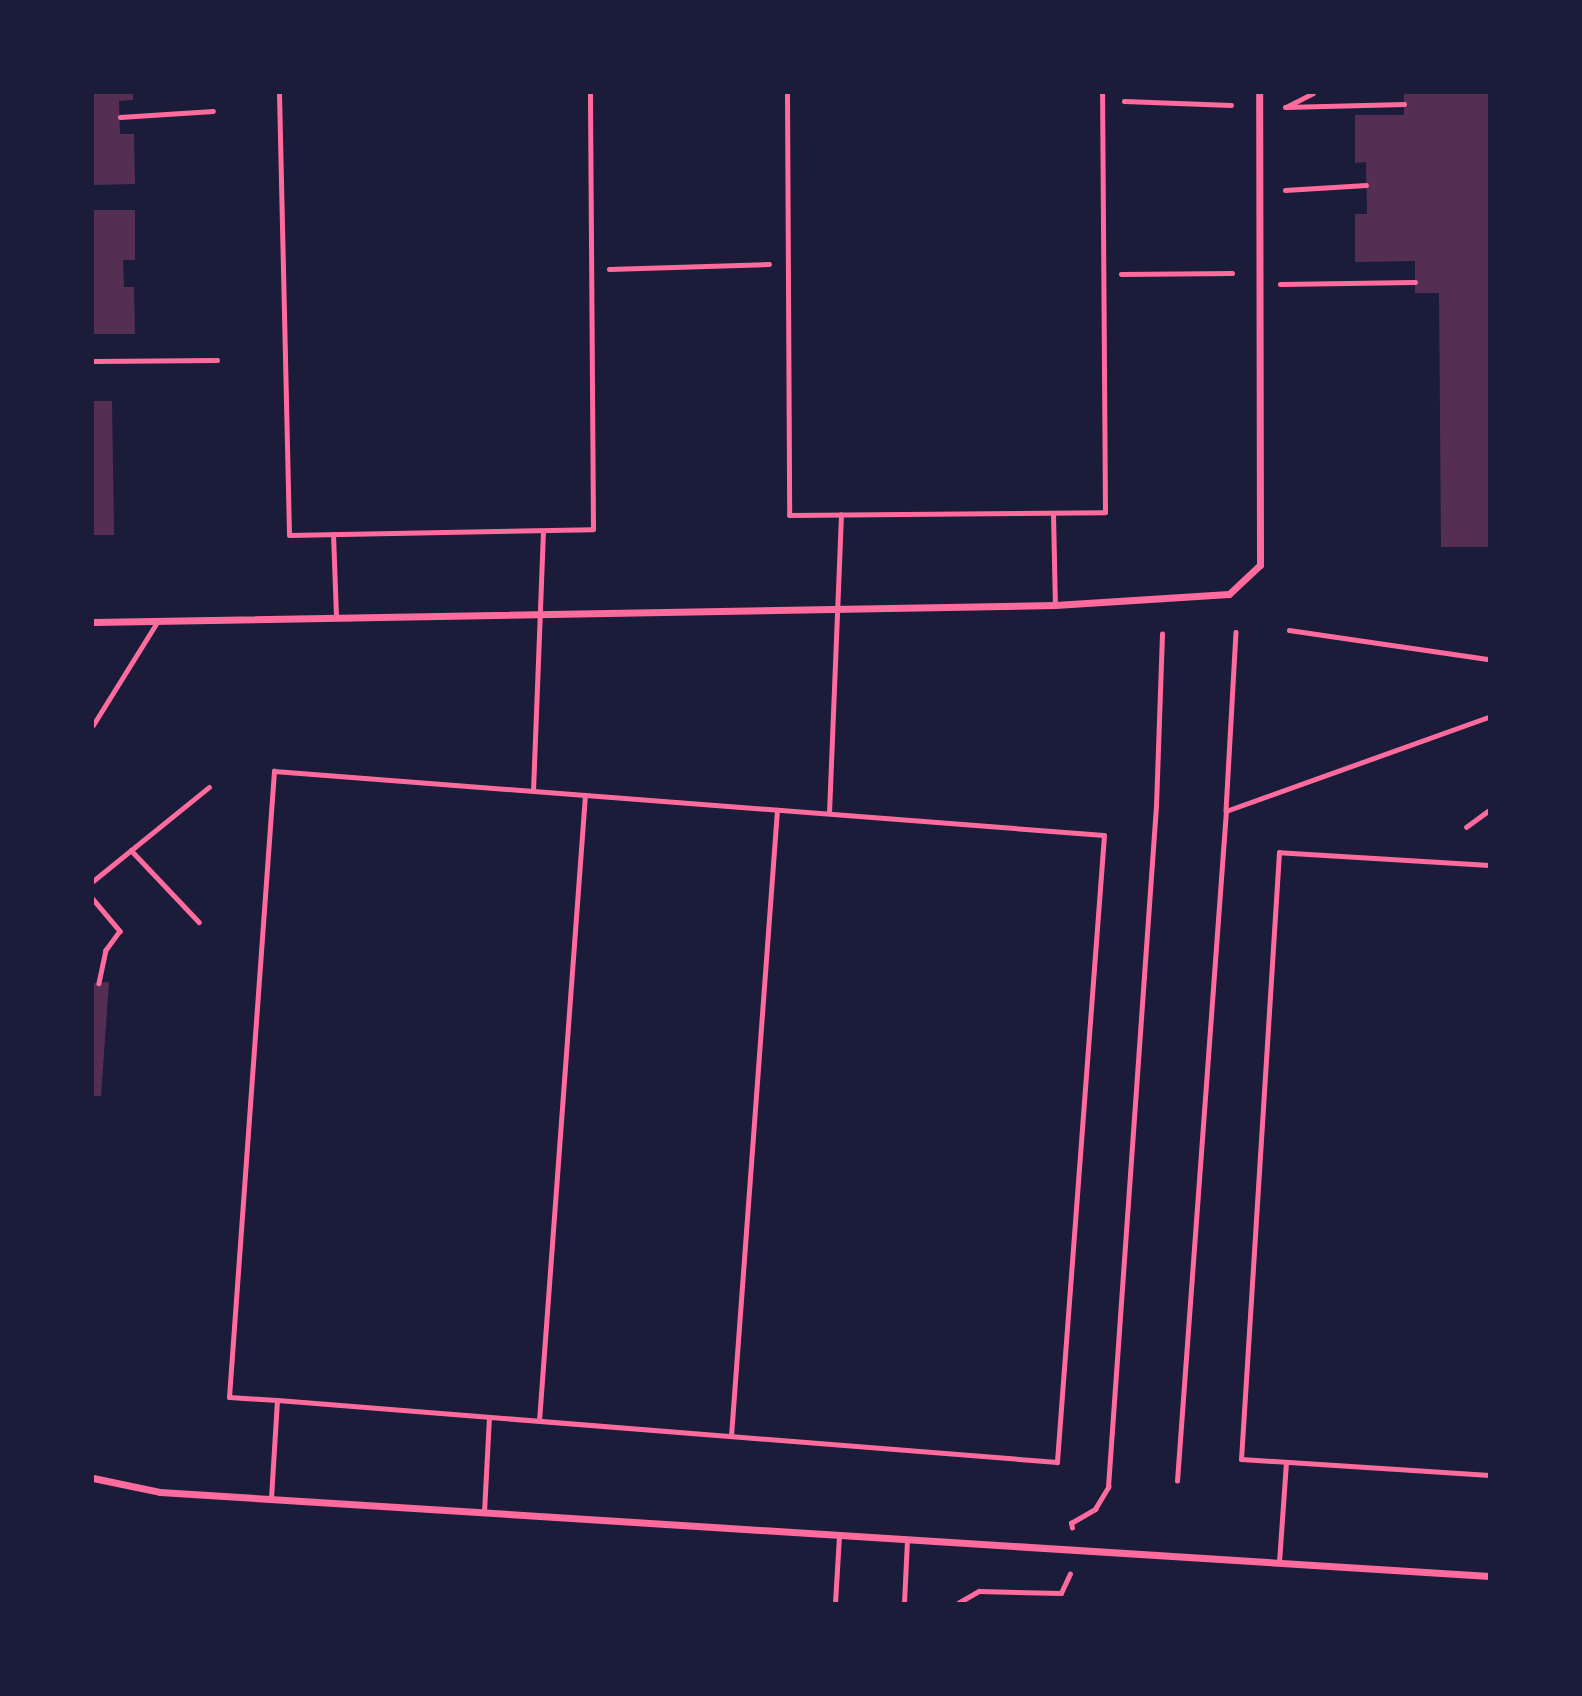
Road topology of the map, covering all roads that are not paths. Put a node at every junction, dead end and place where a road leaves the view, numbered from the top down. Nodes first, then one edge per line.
1 (279, 93) edge
2 (590, 93) edge
3 (787, 93) edge
4 (1102, 93) edge
5 (1259, 93) edge
6 (1053, 513) junction
7 (841, 514) junction
8 (543, 531) junction
9 (333, 534) junction
10 (1055, 605) junction
11 (839, 609) junction
12 (543, 615) junction
13 (336, 617) junction
14 (93, 622) edge
15 (158, 622) junction
16 (93, 725) edge
17 (533, 791) junction
18 (585, 795) junction
19 (777, 810) junction
20 (829, 813) junction
21 (1489, 865) edge
22 (277, 1401) junction
23 (489, 1417) junction
24 (539, 1421) junction
25 (730, 1436) junction
26 (1286, 1462) junction
27 (1489, 1475) edge
28 (93, 1478) edge
29 (271, 1498) junction
30 (484, 1512) junction
31 (839, 1536) junction
32 (907, 1539) junction
33 (1279, 1562) junction
34 (1489, 1576) edge
35 (835, 1603) edge
36 (904, 1603) edge

1 - 9 lane
2 - 8 lane
3 - 7 lane
4 - 6 lane
5 - 10 street
6 - 7 lane
6 - 10 lane
7 - 11 lane
8 - 9 lane
8 - 12 lane
9 - 13 lane
10 - 11 street
11 - 12 street
11 - 20 lane
12 - 13 street
12 - 17 lane
13 - 15 street
14 - 15 street
15 - 16 lane
17 - 18 lane
17 - 22 lane
18 - 19 lane
18 - 24 lane
19 - 20 lane
19 - 25 lane
20 - 25 lane
21 - 26 lane
22 - 23 lane
22 - 29 lane
23 - 24 lane
23 - 30 lane
24 - 25 lane
26 - 27 lane
26 - 33 lane
28 - 29 street
29 - 30 street
30 - 31 street
31 - 32 street
31 - 35 lane
32 - 33 street
32 - 36 lane
33 - 34 street

